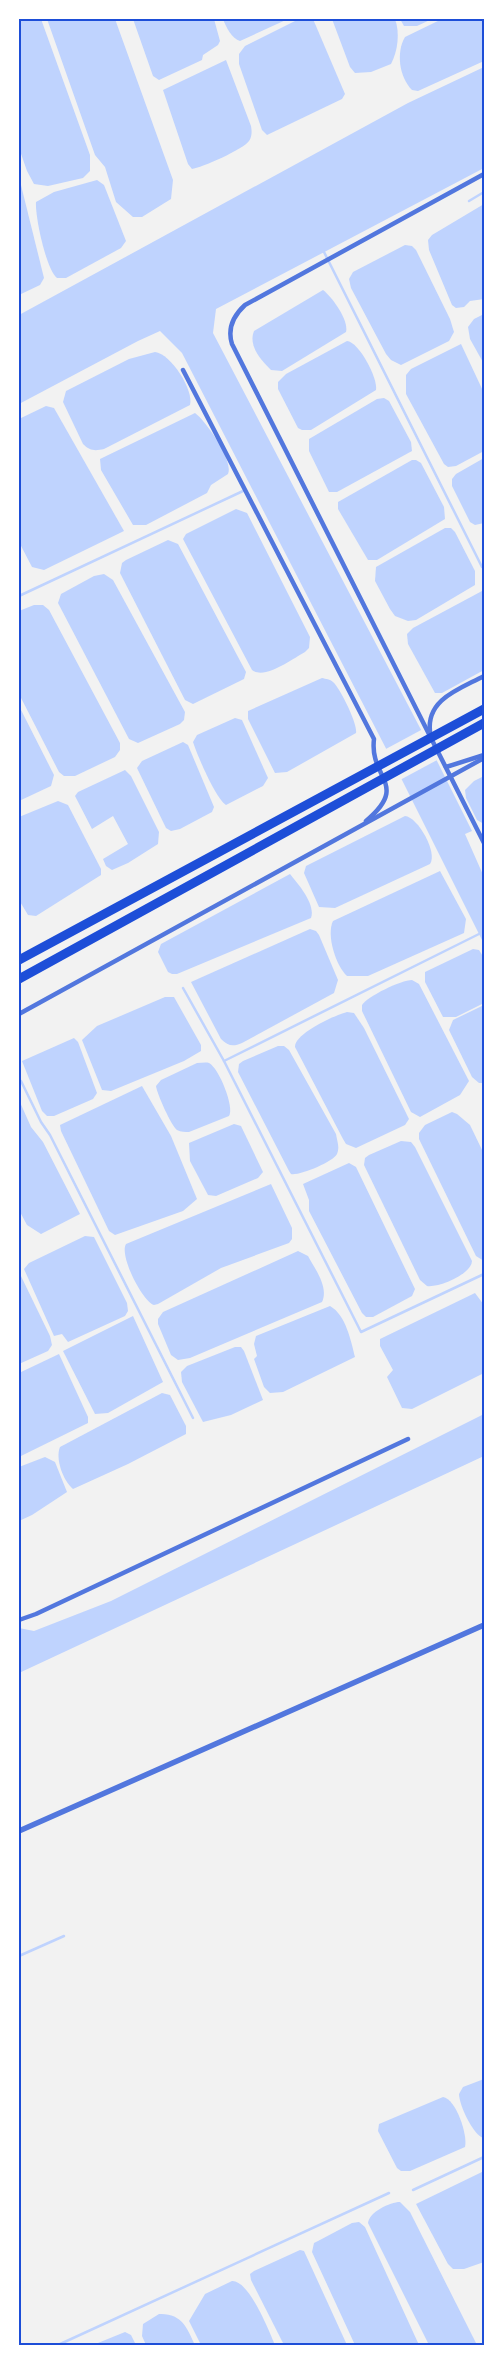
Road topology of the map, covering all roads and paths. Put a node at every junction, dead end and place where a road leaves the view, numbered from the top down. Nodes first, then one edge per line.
1 (484, 174) edge
2 (183, 370) dead end
3 (484, 676) edge
4 (484, 709) edge
5 (484, 723) edge
6 (431, 738) junction
7 (484, 756) edge
8 (446, 767) junction
9 (357, 829) junction
10 (484, 843) edge
11 (19, 960) edge
12 (19, 979) edge
13 (19, 1014) edge
14 (408, 1439) dead end
15 (19, 1619) edge
16 (484, 1625) edge
17 (19, 1831) edge

1 - 6 street
2 - 9 street
3 - 6 street
4 - 11 highway
5 - 12 highway
6 - 8 street
7 - 8 street
7 - 9 street
8 - 10 street
9 - 13 street
14 - 15 street
16 - 17 street

